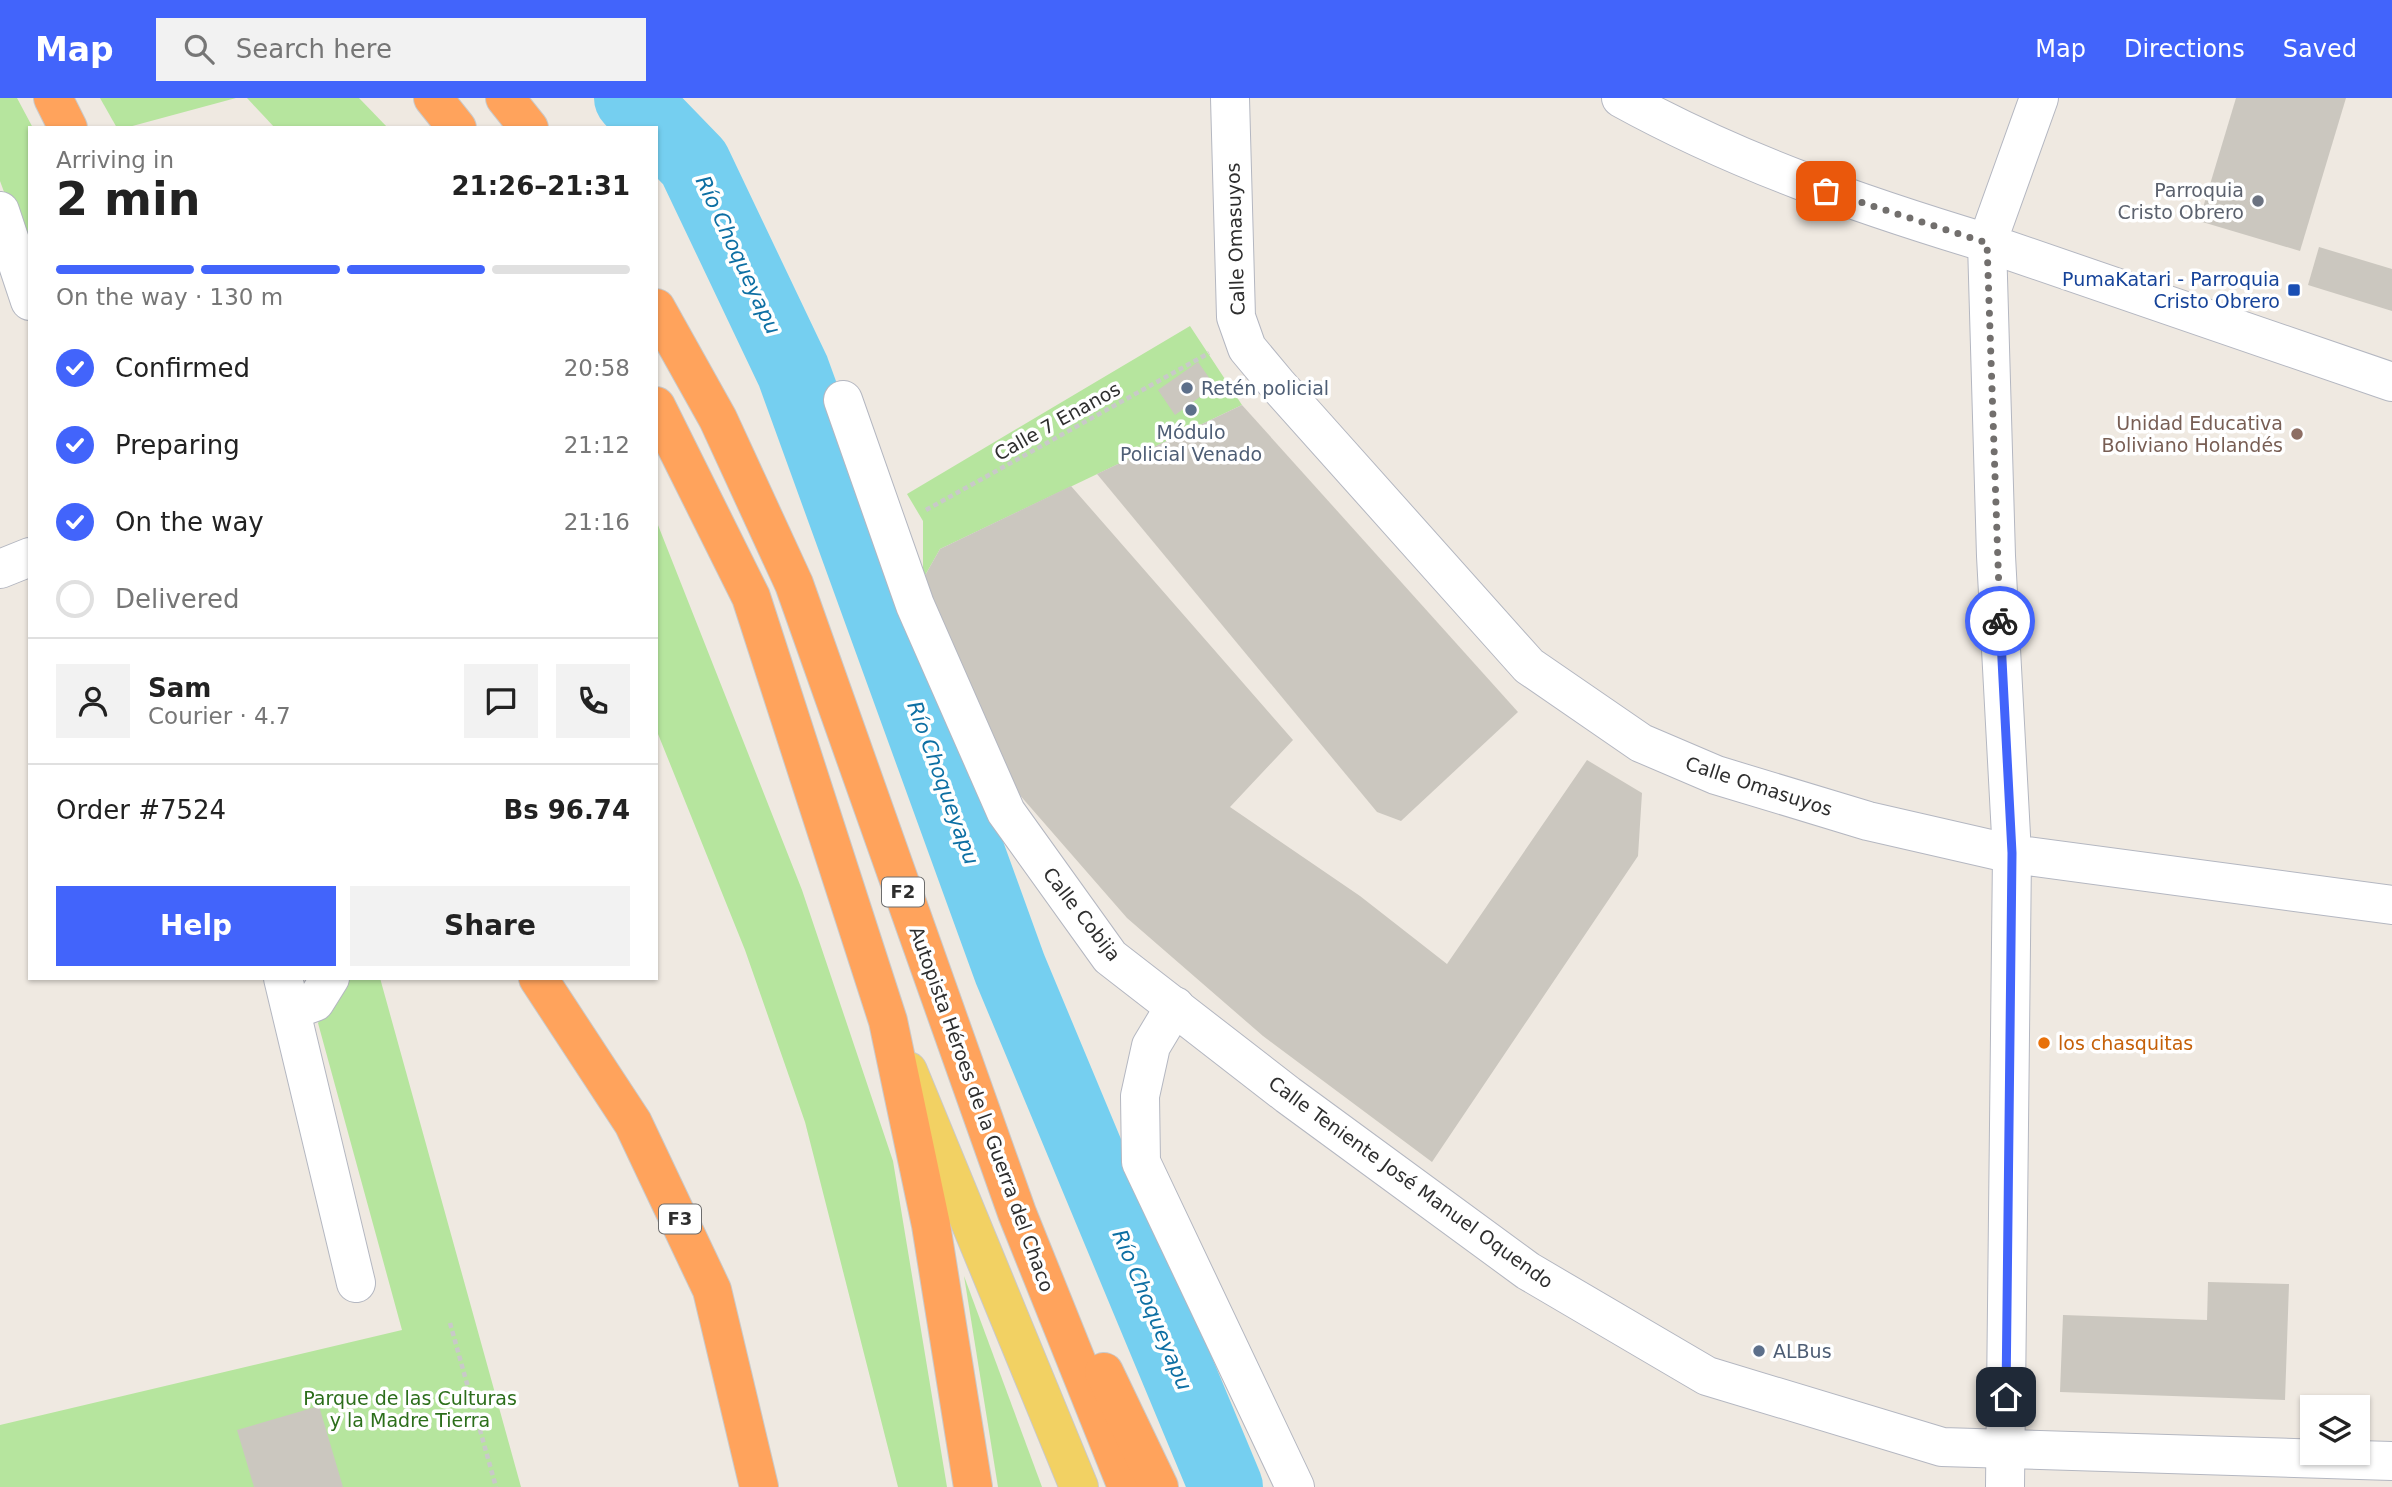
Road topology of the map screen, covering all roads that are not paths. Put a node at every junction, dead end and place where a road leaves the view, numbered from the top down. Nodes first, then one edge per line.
1 (53, 98) edge
2 (433, 98) edge
3 (505, 98) edge
4 (1230, 98) edge
5 (1622, 98) edge
6 (2039, 98) edge
7 (67, 126) edge
8 (455, 126) edge
9 (526, 126) edge
10 (0, 211) edge
11 (1987, 243) junction
12 (28, 295) edge
13 (658, 312) edge
14 (2392, 382) edge
15 (843, 400) dead end
16 (658, 410) edge
17 (28, 558) edge
18 (0, 569) edge
19 (2012, 853) junction
20 (2392, 905) edge
21 (329, 980) edge
22 (539, 980) edge
23 (288, 994) edge
24 (1175, 1006) junction
25 (887, 1021) junction
26 (1017, 1213) junction
27 (356, 1283) dead end
28 (2392, 1461) edge
29 (2005, 1469) edge
30 (759, 1487) edge
31 (973, 1487) edge
32 (1079, 1487) edge
33 (1127, 1487) edge
34 (1159, 1487) edge
35 (1294, 1487) edge

1 - 7 highway
2 - 8 highway
3 - 9 highway
4 - 19 street, Calle Omasuyos
5 - 11 street
6 - 11 street
10 - 12 street
11 - 14 street
11 - 19 street
13 - 26 highway, Autopista Héroes de la Guerra del Chaco / F2
15 - 24 street, Calle Cobija
16 - 25 highway
17 - 18 street
19 - 20 street, Calle Omasuyos
19 - 29 street
21 - 23 street
22 - 30 highway, F3
23 - 27 street
24 - 29 street, Calle Teniente José Manuel Oquendo
24 - 35 street
25 - 31 highway
25 - 32 main road
26 - 33 highway, Autopista Héroes de la Guerra del Chaco / F2
26 - 34 highway
28 - 29 street, Calle Teniente José Manuel Oquendo

